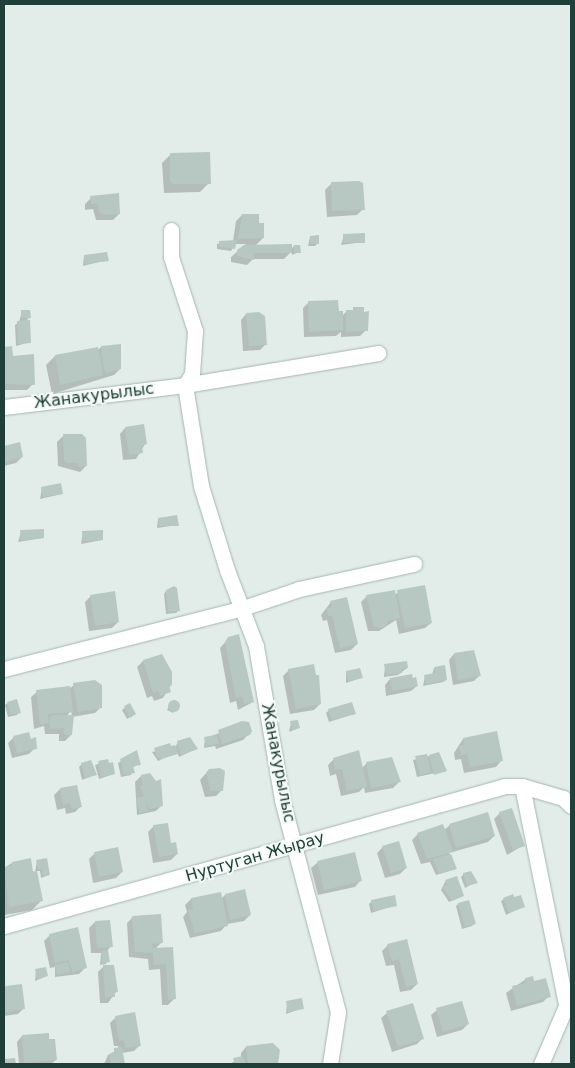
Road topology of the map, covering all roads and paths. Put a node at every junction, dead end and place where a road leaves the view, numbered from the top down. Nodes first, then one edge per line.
1 (171, 230) dead end
2 (378, 353) dead end
3 (185, 386) junction
4 (4, 407) edge
5 (414, 564) dead end
6 (243, 608) junction
7 (4, 669) edge
8 (522, 786) junction
9 (571, 806) edge
10 (296, 846) junction
11 (4, 926) edge
12 (569, 999) edge
13 (330, 1064) edge
14 (541, 1064) edge

1 - 3 street
2 - 3 street, Жанакурылыс
3 - 4 street, Жанакурылыс
3 - 6 street, Жанакурылыс
5 - 6 street
6 - 7 street
6 - 10 street, Жанакурылыс
8 - 9 street, Нуртуган Жырау
8 - 10 street, Нуртуган Жырау
8 - 12 street
10 - 11 street, Нуртуган Жырау
10 - 13 street, Жанакурылыс
12 - 14 street

